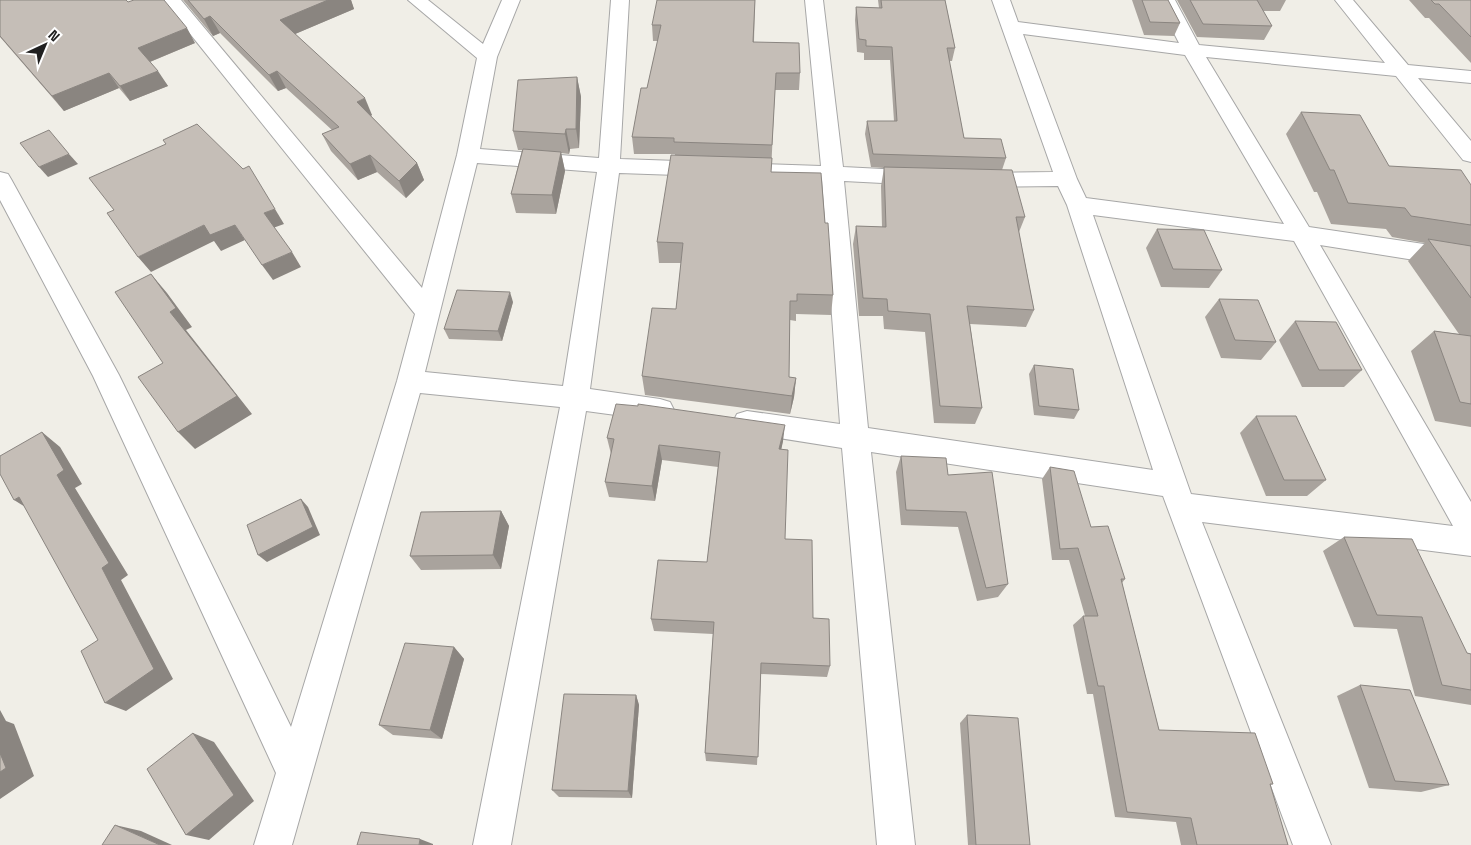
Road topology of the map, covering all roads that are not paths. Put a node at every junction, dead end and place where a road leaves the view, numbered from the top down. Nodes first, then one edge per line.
1 (172, 0) edge
2 (417, 0) edge
3 (511, 0) edge
4 (620, 0) edge
5 (812, 0) edge
6 (1001, 0) edge
7 (1166, 0) edge
8 (1344, 0) edge
9 (1012, 27) junction
10 (1192, 50) junction
11 (487, 58) junction
12 (1400, 70) junction
13 (1471, 77) edge
14 (468, 155) junction
15 (1471, 155) edge
16 (608, 166) junction
17 (833, 175) junction
18 (0, 179) edge
19 (1066, 179) junction
20 (1078, 205) junction
21 (1302, 234) junction
22 (1471, 260) edge
23 (427, 312) junction
24 (410, 381) junction
25 (576, 398) junction
26 (682, 413) edge
27 (720, 418) edge
28 (855, 437) junction
29 (1177, 495) junction
30 (1471, 530) edge
31 (1471, 542) edge
32 (295, 774) junction
33 (273, 845) edge
34 (492, 845) edge
35 (896, 845) edge
36 (1312, 845) edge

1 - 23 street
2 - 11 street
3 - 11 street
4 - 16 street
5 - 17 street
6 - 9 street
7 - 10 street
8 - 12 street
9 - 10 street
9 - 19 street
10 - 12 street
10 - 21 street
11 - 14 street
12 - 13 street
12 - 15 street
14 - 16 street
14 - 23 street
16 - 17 street
16 - 25 street
17 - 19 street
17 - 28 street
18 - 32 street
19 - 20 street
20 - 21 street
20 - 29 street
21 - 22 street
21 - 30 street
23 - 24 street
24 - 25 street
24 - 32 street
25 - 26 street
25 - 34 street
27 - 28 street
28 - 29 street
28 - 35 street
29 - 31 street
29 - 36 street
32 - 33 street

